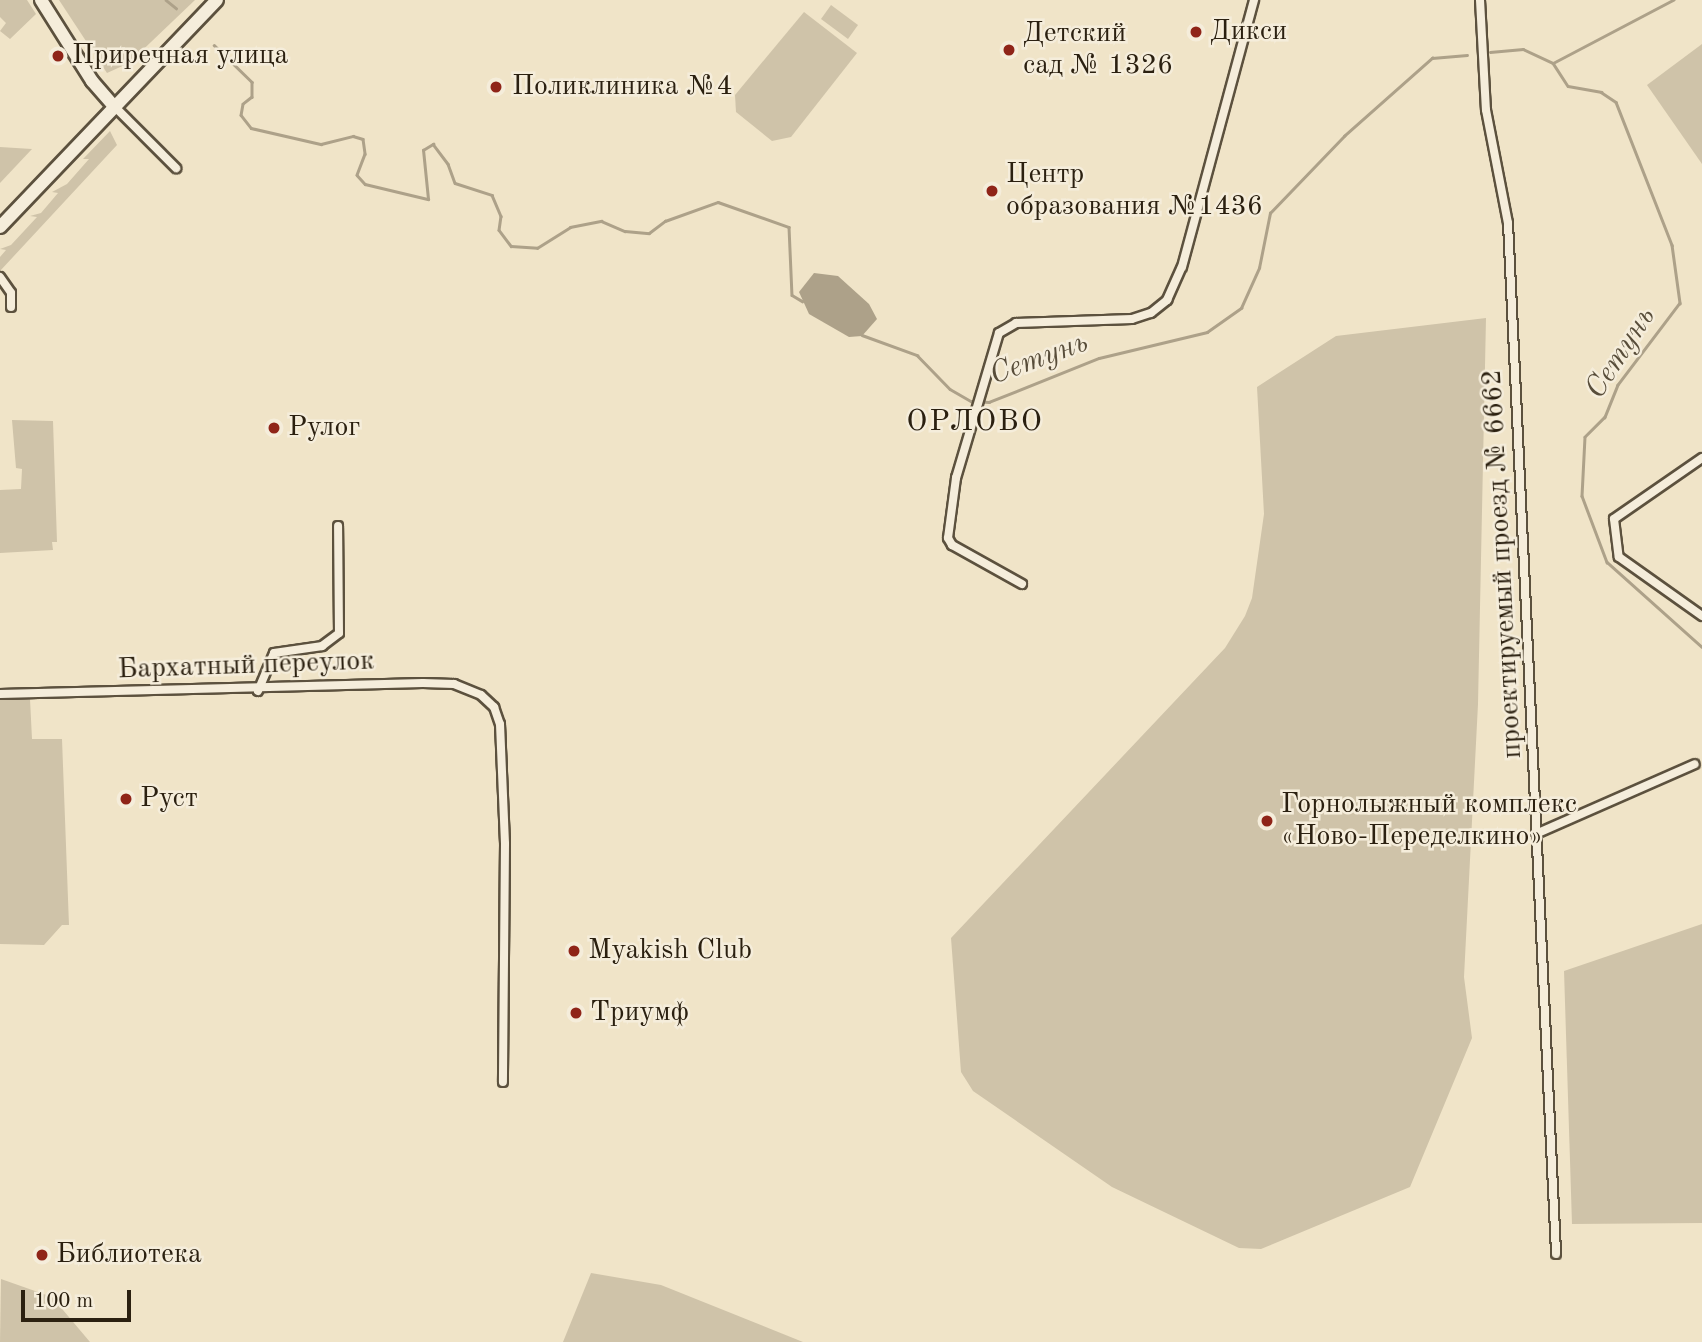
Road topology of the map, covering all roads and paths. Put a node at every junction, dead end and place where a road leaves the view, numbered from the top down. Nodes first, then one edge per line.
1 (41, 0) edge
2 (218, 0) edge
3 (1480, 0) edge
4 (1254, 1) edge
5 (114, 106) junction
6 (176, 168) dead end
7 (0, 227) edge
8 (0, 277) edge
9 (10, 307) dead end
10 (1702, 458) edge
11 (338, 526) dead end
12 (1022, 584) dead end
13 (1702, 616) edge
14 (258, 691) junction
15 (0, 694) edge
16 (1695, 764) dead end
17 (1538, 833) junction
18 (503, 1082) dead end
19 (1556, 1254) dead end

1 - 5 main road
2 - 5 main road
3 - 17 street, проектируемый проезд № 6662
4 - 12 street
5 - 6 street
5 - 7 main road
8 - 9 street
10 - 13 street
11 - 14 street
14 - 15 street, Бархатный переулок
14 - 18 street, Бархатный переулок
16 - 17 street
17 - 19 street, проектируемый проезд № 6662

